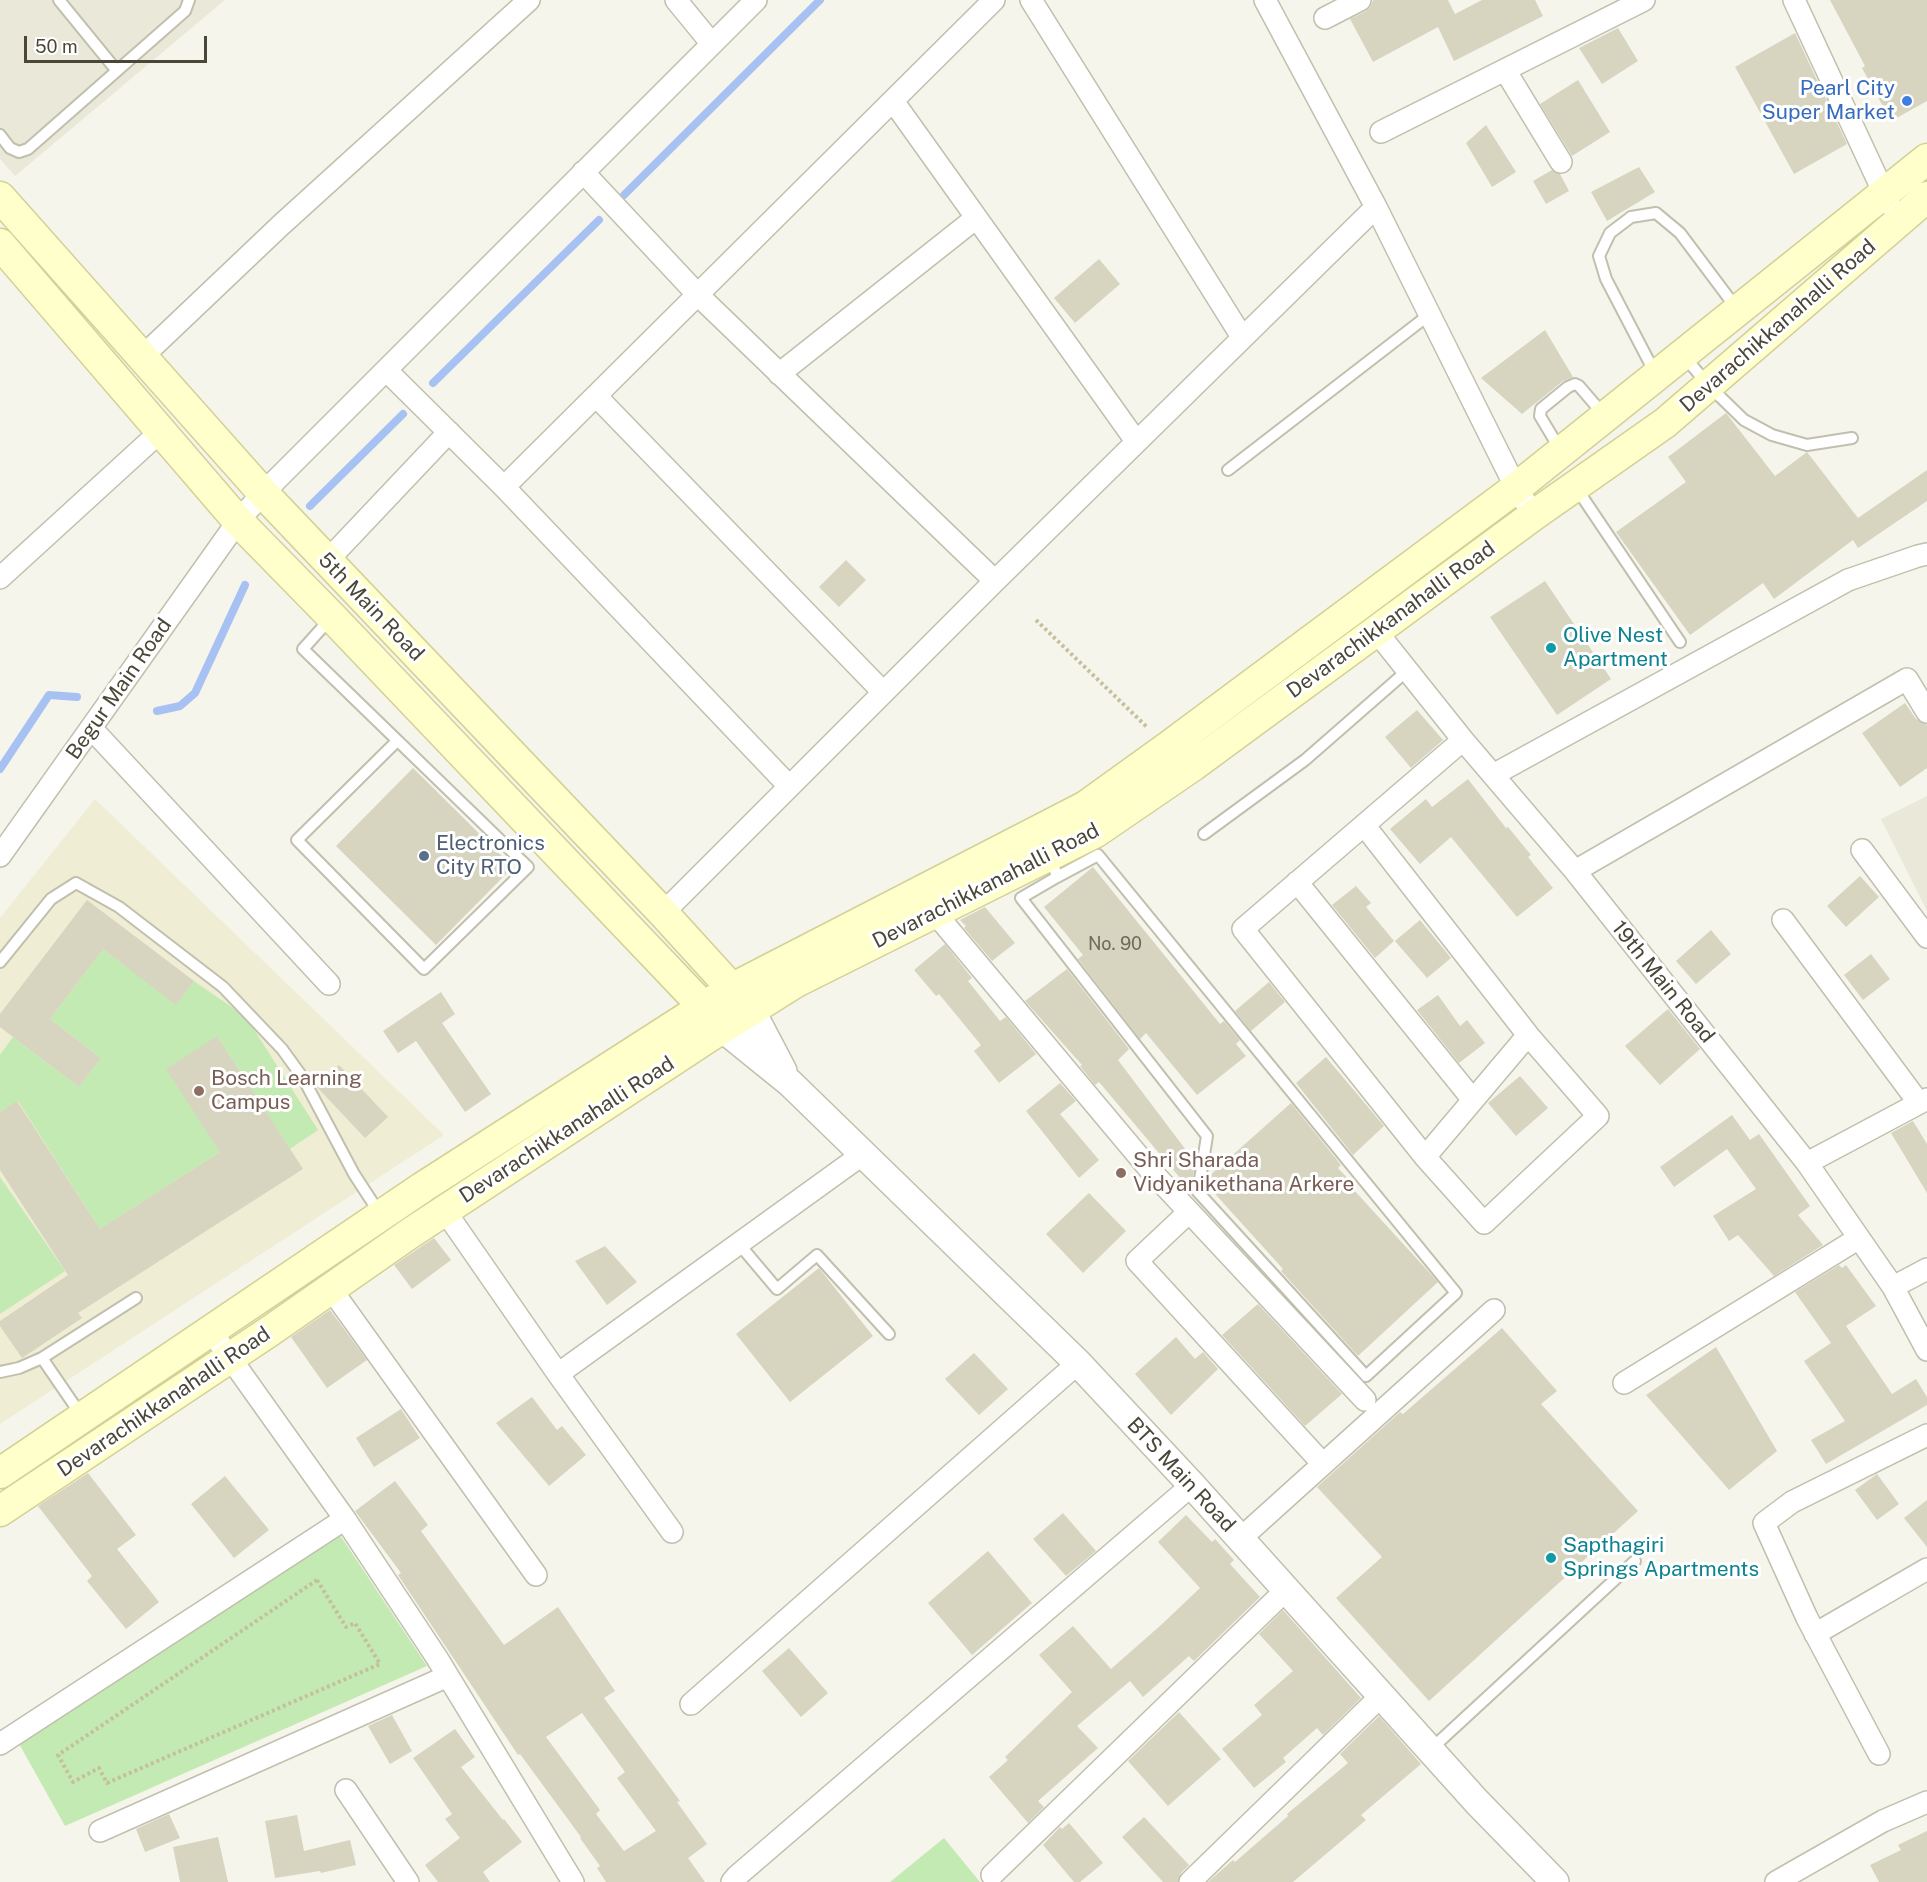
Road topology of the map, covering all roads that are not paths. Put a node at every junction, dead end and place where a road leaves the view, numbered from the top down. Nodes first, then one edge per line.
1 (59, 0) edge
2 (189, 0) edge
3 (529, 0) edge
4 (676, 0) edge
5 (756, 0) edge
6 (994, 0) edge
7 (1031, 0) edge
8 (1265, 0) edge
9 (1360, 0) edge
10 (1644, 0) edge
11 (1794, 0) edge
12 (1325, 18) dead end
13 (712, 44) junction
14 (1505, 70) junction
15 (117, 71) junction
16 (893, 101) junction
17 (1381, 132) dead end
18 (0, 135) edge
19 (1927, 159) edge
20 (1561, 162) dead end
21 (583, 172) junction
22 (1883, 192) junction
23 (0, 197) edge
24 (1927, 197) edge
25 (1376, 207) junction
26 (976, 218) junction
27 (1898, 222) junction
28 (0, 244) edge
29 (698, 295) junction
30 (1737, 310) junction
31 (1430, 314) junction
32 (1242, 337) junction
33 (1682, 354) junction
34 (142, 357) junction
35 (386, 370) junction
36 (779, 374) junction
37 (1656, 375) junction
38 (1708, 384) junction
39 (596, 396) junction
40 (1605, 416) junction
41 (161, 431) junction
42 (449, 432) junction
43 (1852, 438) dead end
44 (1136, 441) junction
45 (1562, 451) junction
46 (1228, 470) dead end
47 (1575, 486) junction
48 (504, 488) junction
49 (1516, 488) junction
50 (263, 493) junction
51 (1534, 515) junction
52 (238, 521) junction
53 (1927, 555) edge
54 (327, 561) junction
55 (0, 578) edge
56 (995, 581) junction
57 (332, 616) junction
58 (1377, 631) junction
59 (1680, 642) dead end
60 (1408, 670) junction
61 (884, 692) junction
62 (1927, 712) edge
63 (91, 728) junction
64 (1463, 740) junction
65 (397, 741) junction
66 (1493, 775) junction
67 (789, 786) junction
68 (1364, 825) junction
69 (1204, 834) dead end
70 (1862, 850) dead end
71 (0, 856) edge
72 (1054, 866) junction
73 (1575, 871) junction
74 (1297, 882) junction
75 (663, 913) junction
76 (935, 913) junction
77 (1783, 920) dead end
78 (1927, 937) edge
79 (0, 962) edge
80 (329, 984) dead end
81 (742, 999) junction
82 (713, 1017) junction
83 (1528, 1035) junction
84 (789, 1083) junction
85 (1473, 1100) junction
86 (1923, 1101) edge
87 (863, 1154) junction
88 (1425, 1157) junction
89 (1807, 1163) junction
90 (445, 1211) junction
91 (1189, 1212) junction
92 (381, 1215) junction
93 (1859, 1238) junction
94 (739, 1244) junction
95 (1927, 1269) edge
96 (1893, 1287) junction
97 (331, 1289) junction
98 (136, 1298) dead end
99 (1494, 1310) dead end
100 (211, 1331) junction
101 (889, 1334) dead end
102 (1927, 1350) edge
103 (42, 1358) junction
104 (229, 1358) junction
105 (1078, 1363) junction
106 (0, 1372) edge
107 (558, 1374) junction
108 (1624, 1383) dead end
109 (1365, 1400) dead end
110 (82, 1418) junction
111 (1927, 1435) edge
112 (1323, 1464) junction
113 (0, 1473) edge
114 (1192, 1485) junction
115 (0, 1511) edge
116 (345, 1518) junction
117 (672, 1532) dead end
118 (1240, 1539) junction
119 (1635, 1560) dead end
120 (1927, 1569) edge
121 (536, 1575) dead end
122 (1286, 1590) junction
123 (1815, 1634) junction
124 (448, 1676) junction
125 (1381, 1696) junction
126 (692, 1704) dead end
127 (0, 1744) edge
128 (1430, 1750) junction
129 (1879, 1754) dead end
130 (346, 1790) dead end
131 (1927, 1802) edge
132 (100, 1831) dead end
133 (992, 1875) dead end
134 (403, 1881) edge
135 (573, 1882) edge
136 (732, 1882) edge
137 (1190, 1882) edge
138 (1555, 1882) edge
139 (1776, 1882) edge

1 - 15 lane
2 - 15 lane
3 - 34 street
4 - 13 street
5 - 13 street, Begur Main Road
6 - 16 street
7 - 32 street
8 - 25 street
9 - 12 street
10 - 14 street
11 - 22 street
13 - 21 street, Begur Main Road
14 - 17 street
14 - 20 street
15 - 18 lane
16 - 26 street
16 - 29 street
19 - 22 main road, Devarachikkanahalli Road
21 - 29 street
21 - 35 street, Begur Main Road
22 - 27 street
22 - 30 main road, Devarachikkanahalli Road
23 - 34 main road, 5th Main Road
24 - 27 main road, Devarachikkanahalli Road
25 - 31 street
25 - 32 street
26 - 36 street
26 - 44 street
27 - 38 main road, Devarachikkanahalli Road
28 - 41 main road, 5th Main Road
29 - 36 street
29 - 39 street
30 - 33 main road, Devarachikkanahalli Road
30 - 37 lane
31 - 46 lane
31 - 49 street
32 - 44 street
33 - 37 main road, Devarachikkanahalli Road
33 - 38 lane
34 - 50 main road, 5th Main Road
35 - 42 street
35 - 50 street, Begur Main Road
36 - 56 street
37 - 40 main road, Devarachikkanahalli Road
38 - 43 lane
38 - 47 main road, Devarachikkanahalli Road
39 - 48 street
39 - 61 street
40 - 45 main road, Devarachikkanahalli Road
40 - 45 lane
41 - 52 main road, 5th Main Road
41 - 55 street
42 - 48 street
42 - 54 street
44 - 56 street
45 - 49 main road, Devarachikkanahalli Road
47 - 51 main road, Devarachikkanahalli Road
47 - 59 lane
48 - 67 street
49 - 51 street
49 - 81 main road, Devarachikkanahalli Road
50 - 52 street, Begur Main Road
50 - 54 main road, 5th Main Road
51 - 58 main road, Devarachikkanahalli Road
52 - 57 main road, 5th Main Road
52 - 63 street, Begur Main Road
53 - 66 street
54 - 75 main road, 5th Main Road
56 - 61 street
57 - 65 lane
57 - 82 main road, 5th Main Road
58 - 60 street, 19th Main Road
58 - 72 main road, Devarachikkanahalli Road
60 - 64 street, 19th Main Road
60 - 69 lane
61 - 67 street
62 - 73 street
63 - 71 street, Begur Main Road
63 - 80 street
64 - 66 street, 19th Main Road
64 - 68 street
65 - 65 lane
66 - 73 street, 19th Main Road
67 - 75 street
68 - 74 street
68 - 83 street
70 - 78 street
72 - 72 lane
72 - 76 main road, Devarachikkanahalli Road
73 - 89 street, 19th Main Road
74 - 85 street
74 - 88 street
75 - 81 main road, 5th Main Road
76 - 81 main road, Devarachikkanahalli Road
76 - 91 street
77 - 86 street
79 - 92 lane
81 - 82 main road, Devarachikkanahalli Road
81 - 84 street, BTS Main Road
82 - 84 street, BTS Main Road
82 - 90 main road, Devarachikkanahalli Road
82 - 92 main road, Devarachikkanahalli Road
83 - 85 street
83 - 88 street
84 - 87 street, BTS Main Road
85 - 88 street
86 - 89 street
87 - 94 street
87 - 105 street, BTS Main Road
89 - 93 street, 19th Main Road
90 - 97 main road, Devarachikkanahalli Road
90 - 107 street
91 - 109 street
91 - 112 street
92 - 100 main road, Devarachikkanahalli Road
93 - 96 street, 19th Main Road
93 - 108 street
94 - 101 lane
94 - 107 street
95 - 96 street
96 - 102 street, 19th Main Road
97 - 104 main road, Devarachikkanahalli Road
97 - 121 street
98 - 103 lane
99 - 112 street
100 - 104 street
100 - 110 main road, Devarachikkanahalli Road
103 - 106 lane
103 - 110 lane
104 - 115 main road, Devarachikkanahalli Road
104 - 116 street
105 - 114 street, BTS Main Road
105 - 126 street
107 - 117 street
110 - 113 main road, Devarachikkanahalli Road
111 - 123 street
112 - 118 street
114 - 118 street, BTS Main Road
114 - 136 street
116 - 124 street
116 - 127 street
118 - 122 street, BTS Main Road
119 - 128 lane
120 - 123 street
122 - 125 street, BTS Main Road
122 - 133 street
123 - 129 street
124 - 132 street
124 - 135 street
125 - 128 street, BTS Main Road
125 - 137 street
128 - 138 street, BTS Main Road
130 - 134 street
131 - 139 street

